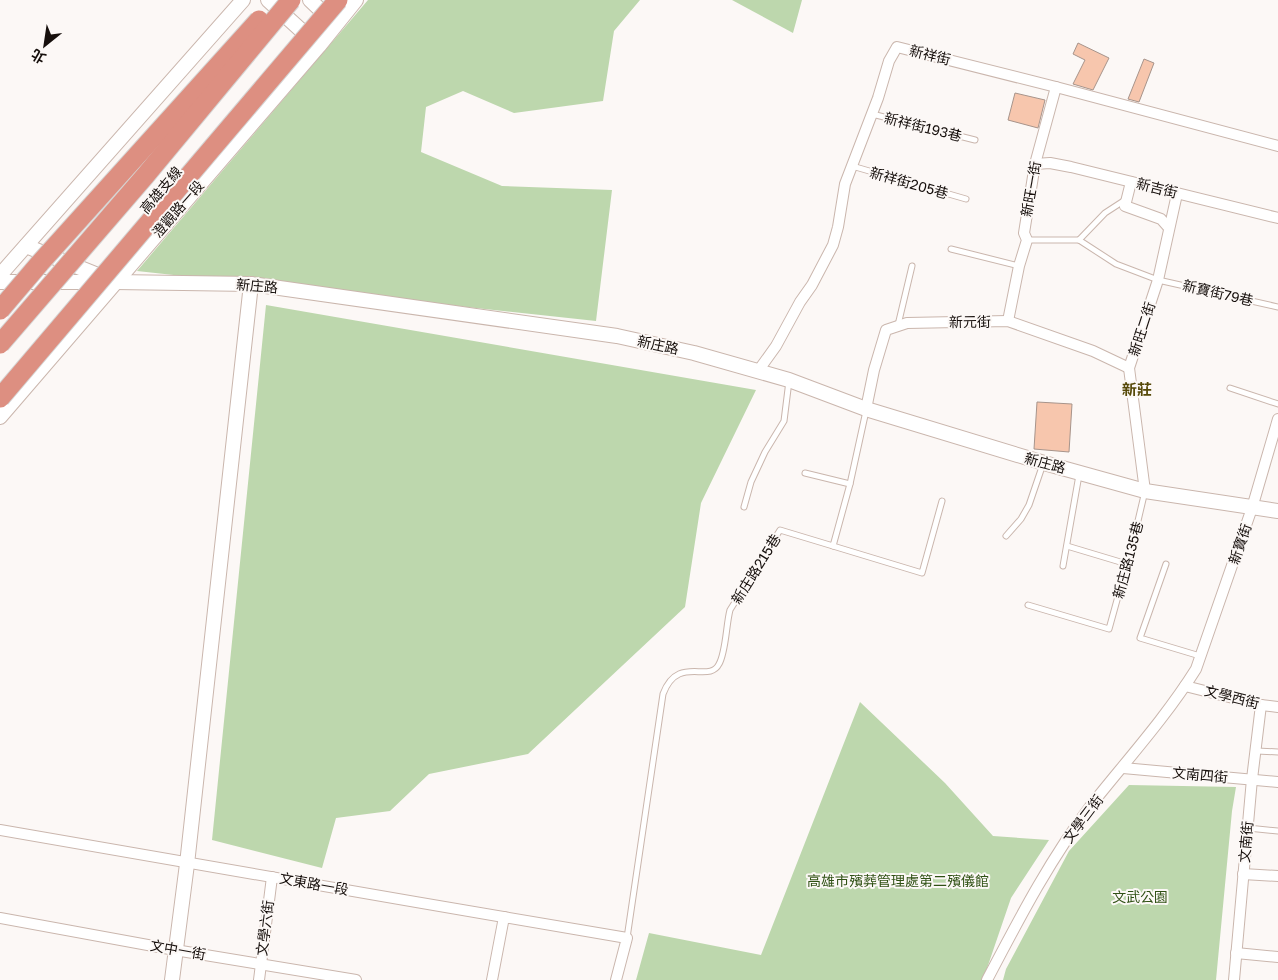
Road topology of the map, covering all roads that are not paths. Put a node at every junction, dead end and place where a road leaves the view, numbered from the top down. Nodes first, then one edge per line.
1 (244, 0) edge
2 (268, 0) edge
3 (277, 0) edge
4 (291, 0) edge
5 (310, 0) edge
6 (322, 0) edge
7 (338, 0) edge
8 (356, 0) edge
9 (336, 25) junction
10 (319, 46) junction
11 (1056, 86) junction
12 (872, 114) junction
13 (975, 140) dead end
14 (1278, 146) edge
15 (1035, 164) junction
16 (852, 166) junction
17 (1131, 182) junction
18 (1177, 194) junction
19 (966, 199) dead end
20 (1126, 200) junction
21 (1278, 218) edge
22 (1169, 228) junction
23 (1027, 240) junction
24 (1079, 240) junction
25 (26, 246) junction
26 (951, 249) dead end
27 (912, 266) dead end
28 (1019, 266) junction
29 (0, 275) edge
30 (1158, 280) junction
31 (0, 282) edge
32 (115, 282) junction
33 (251, 284) junction
34 (1278, 307) edge
35 (0, 310) edge
36 (1008, 321) junction
37 (898, 326) junction
38 (0, 344) edge
39 (1129, 368) junction
40 (758, 371) junction
41 (0, 380) edge
42 (789, 380) junction
43 (1230, 388) dead end
44 (0, 398) edge
45 (1278, 404) edge
46 (866, 409) junction
47 (0, 417) edge
48 (1277, 426) edge
49 (1044, 463) junction
50 (805, 472) dead end
51 (1079, 472) junction
52 (850, 484) junction
53 (1145, 491) junction
54 (942, 501) dead end
55 (744, 507) dead end
56 (1252, 508) junction
57 (1278, 511) edge
58 (1006, 536) dead end
59 (833, 546) junction
60 (1067, 546) junction
61 (1127, 564) junction
62 (1166, 564) dead end
63 (1063, 566) dead end
64 (1028, 605) dead end
65 (1200, 657) junction
66 (1196, 669) joint
67 (1185, 686) junction
68 (1261, 705) junction
69 (1278, 706) edge
70 (1257, 751) junction
71 (1278, 752) edge
72 (1123, 768) junction
73 (1252, 779) junction
74 (1278, 782) edge
75 (1248, 828) junction
76 (0, 830) edge
77 (1278, 831) edge
78 (187, 864) junction
79 (1243, 874) junction
80 (1278, 876) edge
81 (272, 877) junction
82 (504, 917) junction
83 (0, 918) edge
84 (627, 938) junction
85 (176, 950) junction
86 (1236, 953) junction
87 (1278, 957) edge
88 (261, 964) junction
89 (172, 980) edge
90 (258, 980) edge
91 (356, 980) edge
92 (492, 980) edge
93 (616, 980) edge
94 (987, 980) edge
95 (1234, 980) edge

1 - 25 street
2 - 10 street
3 - 35 highway, bridge
4 - 38 highway, 高雄支線, bridge
5 - 9 street
6 - 41 highway, 高雄支線
7 - 44 highway, bridge
8 - 9 street, 澄觀路一段
9 - 10 street, 澄觀路一段
10 - 32 street, 澄觀路一段
11 - 12 street, 新祥街
11 - 14 street, 新祥街
11 - 15 street, 新旺一街
12 - 13 lane, 新祥街193巷
12 - 16 street, 新祥街
15 - 17 street, 新吉街
15 - 23 street, 新旺一街
16 - 19 lane, 新祥街205巷
16 - 40 street, 新祥街
17 - 18 street, 新吉街
17 - 20 street
18 - 21 street, 新吉街
18 - 22 street, 新旺二街
20 - 22 street
20 - 24 lane
22 - 30 street, 新旺二街
23 - 24 lane
23 - 28 street, 新旺一街
24 - 30 lane, 新寶街79巷
25 - 29 street
25 - 32 street, 新庄路
26 - 28 lane
27 - 37 lane
28 - 36 street, 新旺一街
30 - 34 lane, 新寶街79巷
30 - 39 street, 新旺二街
31 - 32 street
32 - 33 street, 新庄路
32 - 47 street, 澄觀路一段
33 - 40 street, 新庄路
33 - 78 street
36 - 37 street, 新元街
36 - 39 street, 新元街
37 - 46 street
39 - 53 street, 新旺二街
40 - 42 street, 新庄路
42 - 46 street, 新庄路
42 - 55 lane
43 - 45 lane
46 - 49 street, 新庄路
46 - 52 lane
48 - 56 street, 新寶街
49 - 51 street, 新庄路
49 - 58 lane
50 - 52 lane
51 - 53 street, 新庄路
51 - 60 lane
52 - 59 lane
53 - 56 street, 新庄路
53 - 61 lane, 新庄路135巷
54 - 59 lane
56 - 57 street, 新庄路
56 - 65 street, 新寶街
59 - 84 lane, 新庄路215巷
60 - 61 lane
60 - 63 lane
61 - 64 lane, 新庄路135巷
62 - 65 lane
65 - 66 street, 新寶街
66 - 67 street, 文學三街
67 - 68 street, 文學西街
67 - 72 street, 文學三街
68 - 69 street, 文學西街
68 - 70 street, 文南街
70 - 71 lane
70 - 73 street, 文南街
72 - 73 street, 文南四街
72 - 94 street, 文學三街
73 - 74 street, 文南四街
73 - 75 street, 文南街
75 - 77 lane
75 - 79 street, 文南街
76 - 78 street, 文東路一段
78 - 81 street, 文東路一段
78 - 85 street
79 - 80 street
79 - 86 street, 文南街
81 - 82 street, 文東路一段
81 - 88 street, 文學六街
82 - 84 street, 文東路一段
82 - 92 street
83 - 85 street, 文中一街
84 - 93 street
85 - 88 street, 文中一街
85 - 89 street
86 - 87 street
86 - 95 street, 文南街
88 - 90 street, 文學六街
88 - 91 street, 文中一街

